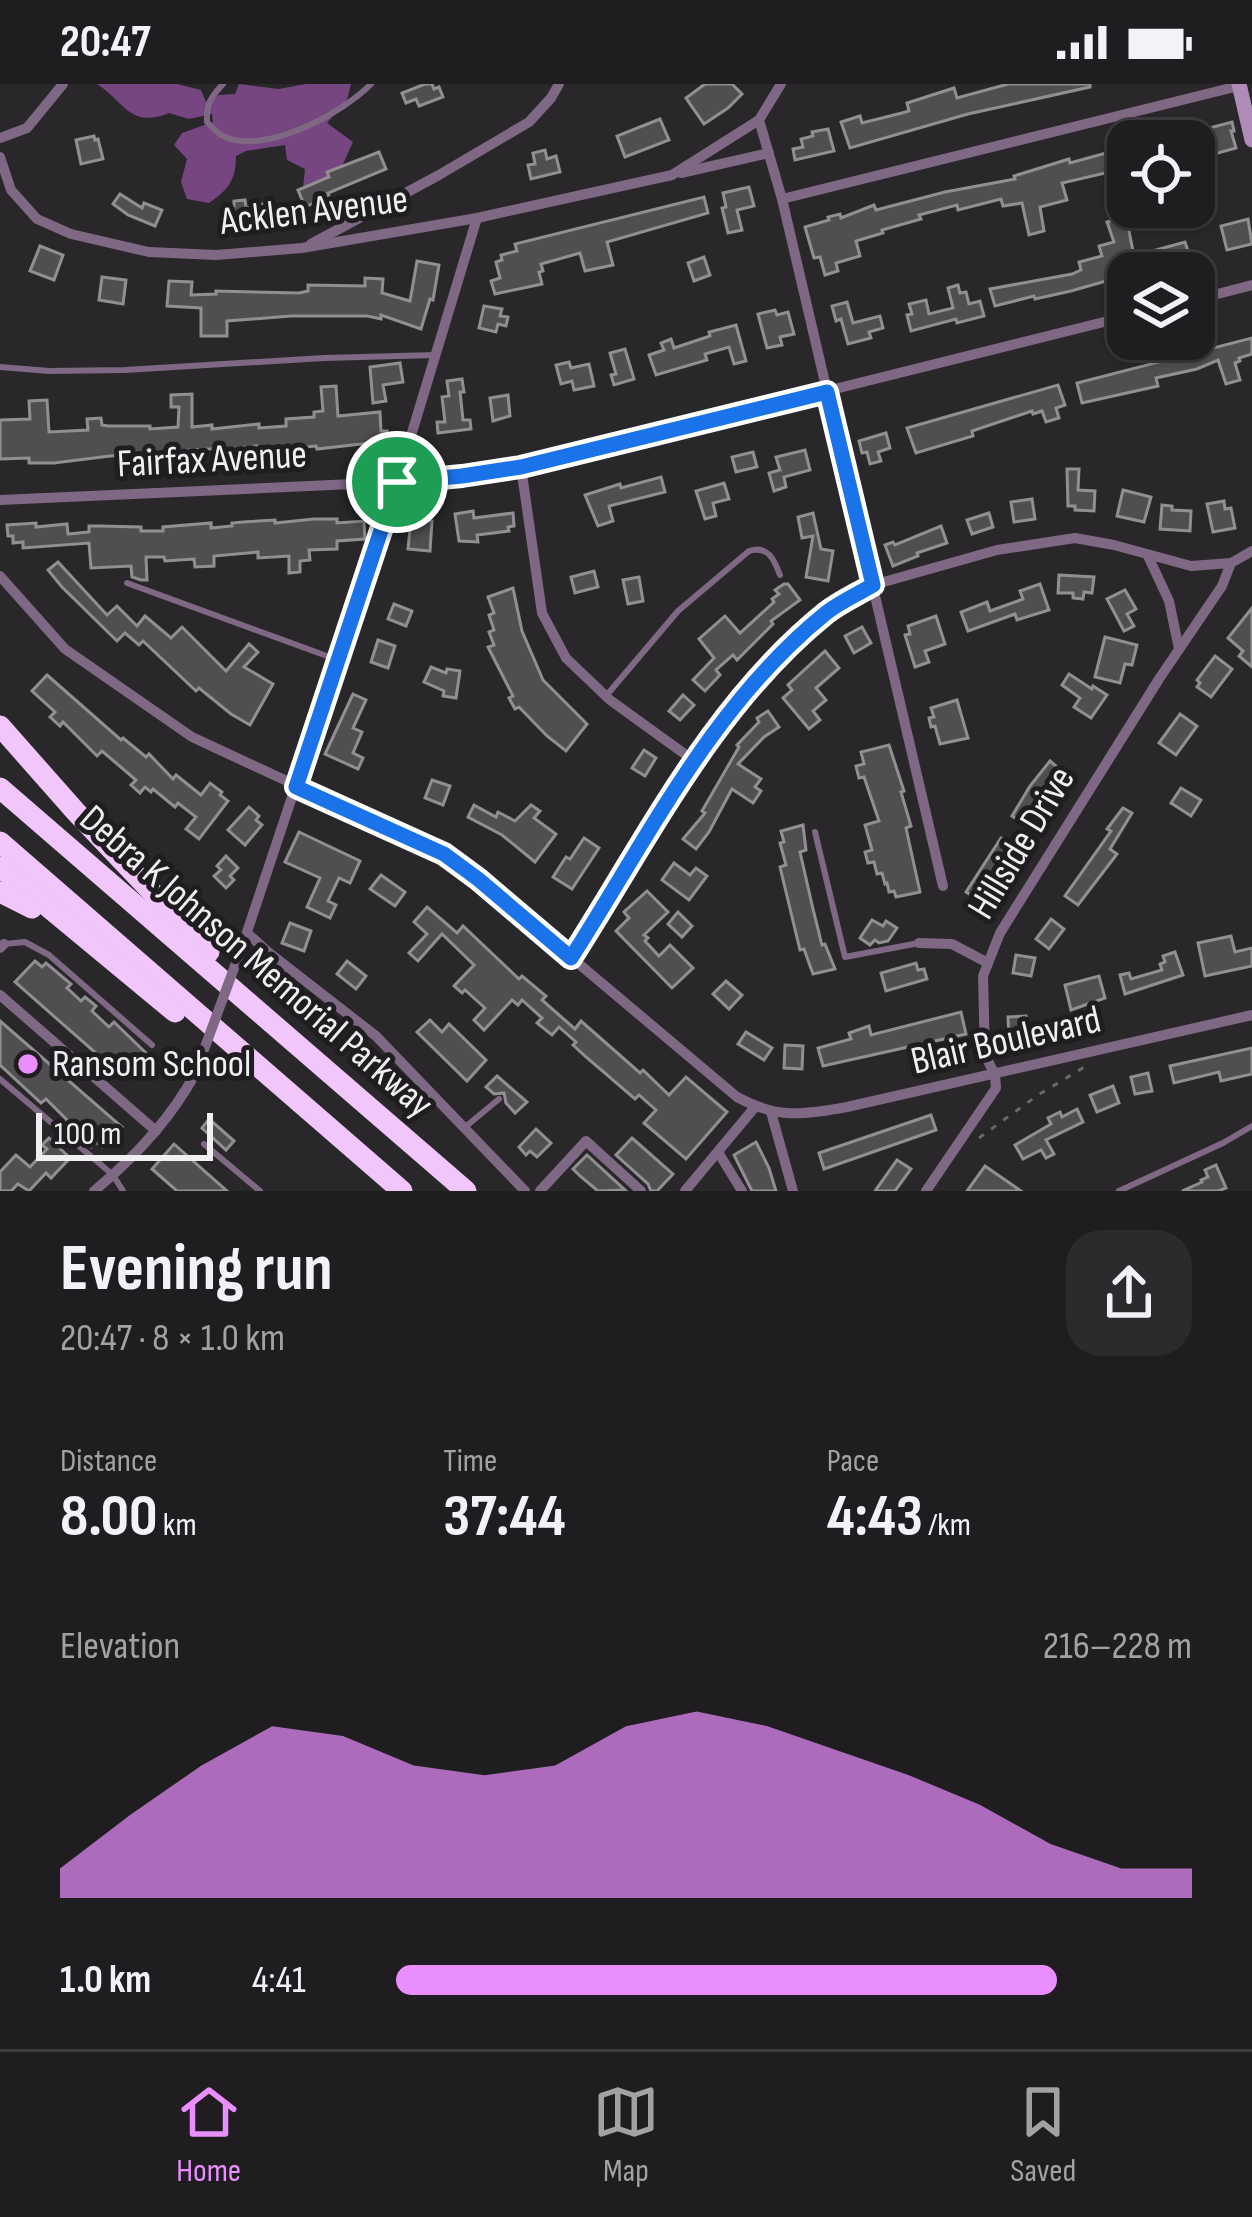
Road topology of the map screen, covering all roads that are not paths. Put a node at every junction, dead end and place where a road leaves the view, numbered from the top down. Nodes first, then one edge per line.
1 (63, 84) edge
2 (223, 84) edge
3 (371, 84) edge
4 (559, 84) edge
5 (781, 84) edge
6 (1239, 85) edge
7 (759, 120) junction
8 (0, 138) edge
9 (1252, 140) edge
10 (769, 153) junction
11 (0, 157) edge
12 (672, 176) junction
13 (782, 199) junction
14 (477, 218) junction
15 (302, 248) junction
16 (1252, 285) edge
17 (1215, 294) edge
18 (1107, 321) edge
19 (436, 355) junction
20 (0, 367) edge
21 (827, 392) junction
22 (521, 467) junction
23 (397, 482) junction
24 (0, 500) edge
25 (1252, 551) edge
26 (1147, 555) junction
27 (1231, 563) junction
28 (780, 575) dead end
29 (0, 576) edge
30 (127, 583) dead end
31 (873, 585) junction
32 (1179, 649) junction
33 (338, 660) junction
34 (606, 696) junction
35 (0, 726) edge
36 (693, 760) junction
37 (296, 787) junction
38 (0, 788) edge
39 (815, 832) dead end
40 (0, 842) edge
41 (0, 867) edge
42 (944, 886) dead end
43 (0, 892) edge
44 (84, 938) junction
45 (245, 938) junction
46 (919, 943) joint
47 (2, 946) edge
48 (571, 958) junction
49 (988, 964) junction
50 (0, 994) edge
51 (1252, 1015) edge
52 (292, 1040) junction
53 (152, 1045) dead end
54 (995, 1075) junction
55 (0, 1079) edge
56 (499, 1099) dead end
57 (755, 1107) junction
58 (772, 1112) junction
59 (1252, 1126) edge
60 (464, 1128) junction
61 (156, 1131) junction
62 (204, 1144) dead end
63 (718, 1153) junction
64 (113, 1175) junction
65 (94, 1191) edge
66 (123, 1191) edge
67 (260, 1191) edge
68 (398, 1191) edge
69 (466, 1191) edge
70 (526, 1191) edge
71 (540, 1191) edge
72 (641, 1191) edge
73 (685, 1191) edge
74 (742, 1191) edge
75 (793, 1191) edge
76 (926, 1191) edge
77 (1119, 1191) edge

1 - 8 street
2 - 3 lane
4 - 15 street
5 - 7 street
6 - 9 main road
6 - 13 street
7 - 10 street
7 - 12 street, Acklen Avenue
10 - 12 street, Acklen Avenue
10 - 13 street
11 - 15 street, Acklen Avenue
12 - 14 street, Acklen Avenue
13 - 21 street
14 - 15 street, Acklen Avenue
14 - 19 street
16 - 17 street
18 - 21 street, Fairfax Avenue
19 - 20 lane
19 - 23 street
21 - 22 street, Fairfax Avenue
21 - 31 street
22 - 23 street, Fairfax Avenue
22 - 34 street
23 - 24 street, Fairfax Avenue
23 - 33 street
25 - 27 street
26 - 27 street
26 - 31 street
26 - 32 street
27 - 32 street, Hillside Drive
28 - 34 lane
29 - 37 street, Blair Boulevard
30 - 33 lane
31 - 36 street
31 - 42 street
32 - 49 street, Hillside Drive
33 - 37 street
34 - 36 street
35 - 52 highway
36 - 48 street
37 - 45 street
37 - 48 street, Blair Boulevard
38 - 52 highway, Debra K Johnson Memorial Parkway
39 - 46 lane
40 - 68 highway, Debra K Johnson Memorial Parkway
41 - 44 highway
43 - 44 highway
44 - 68 highway
45 - 60 street
45 - 61 street, bridge
46 - 49 street
47 - 53 lane
48 - 57 street, Blair Boulevard
49 - 54 street, Hillside Drive
50 - 61 street
51 - 54 street, Blair Boulevard
52 - 69 highway, Debra K Johnson Memorial Parkway
54 - 58 street, Blair Boulevard
54 - 76 street
55 - 64 lane
56 - 60 lane
57 - 58 street, Blair Boulevard
57 - 63 street
58 - 75 street
59 - 77 lane
60 - 70 street
61 - 64 street
62 - 67 lane
63 - 73 street
63 - 74 street
64 - 65 street
64 - 66 lane
71 - 72 street

